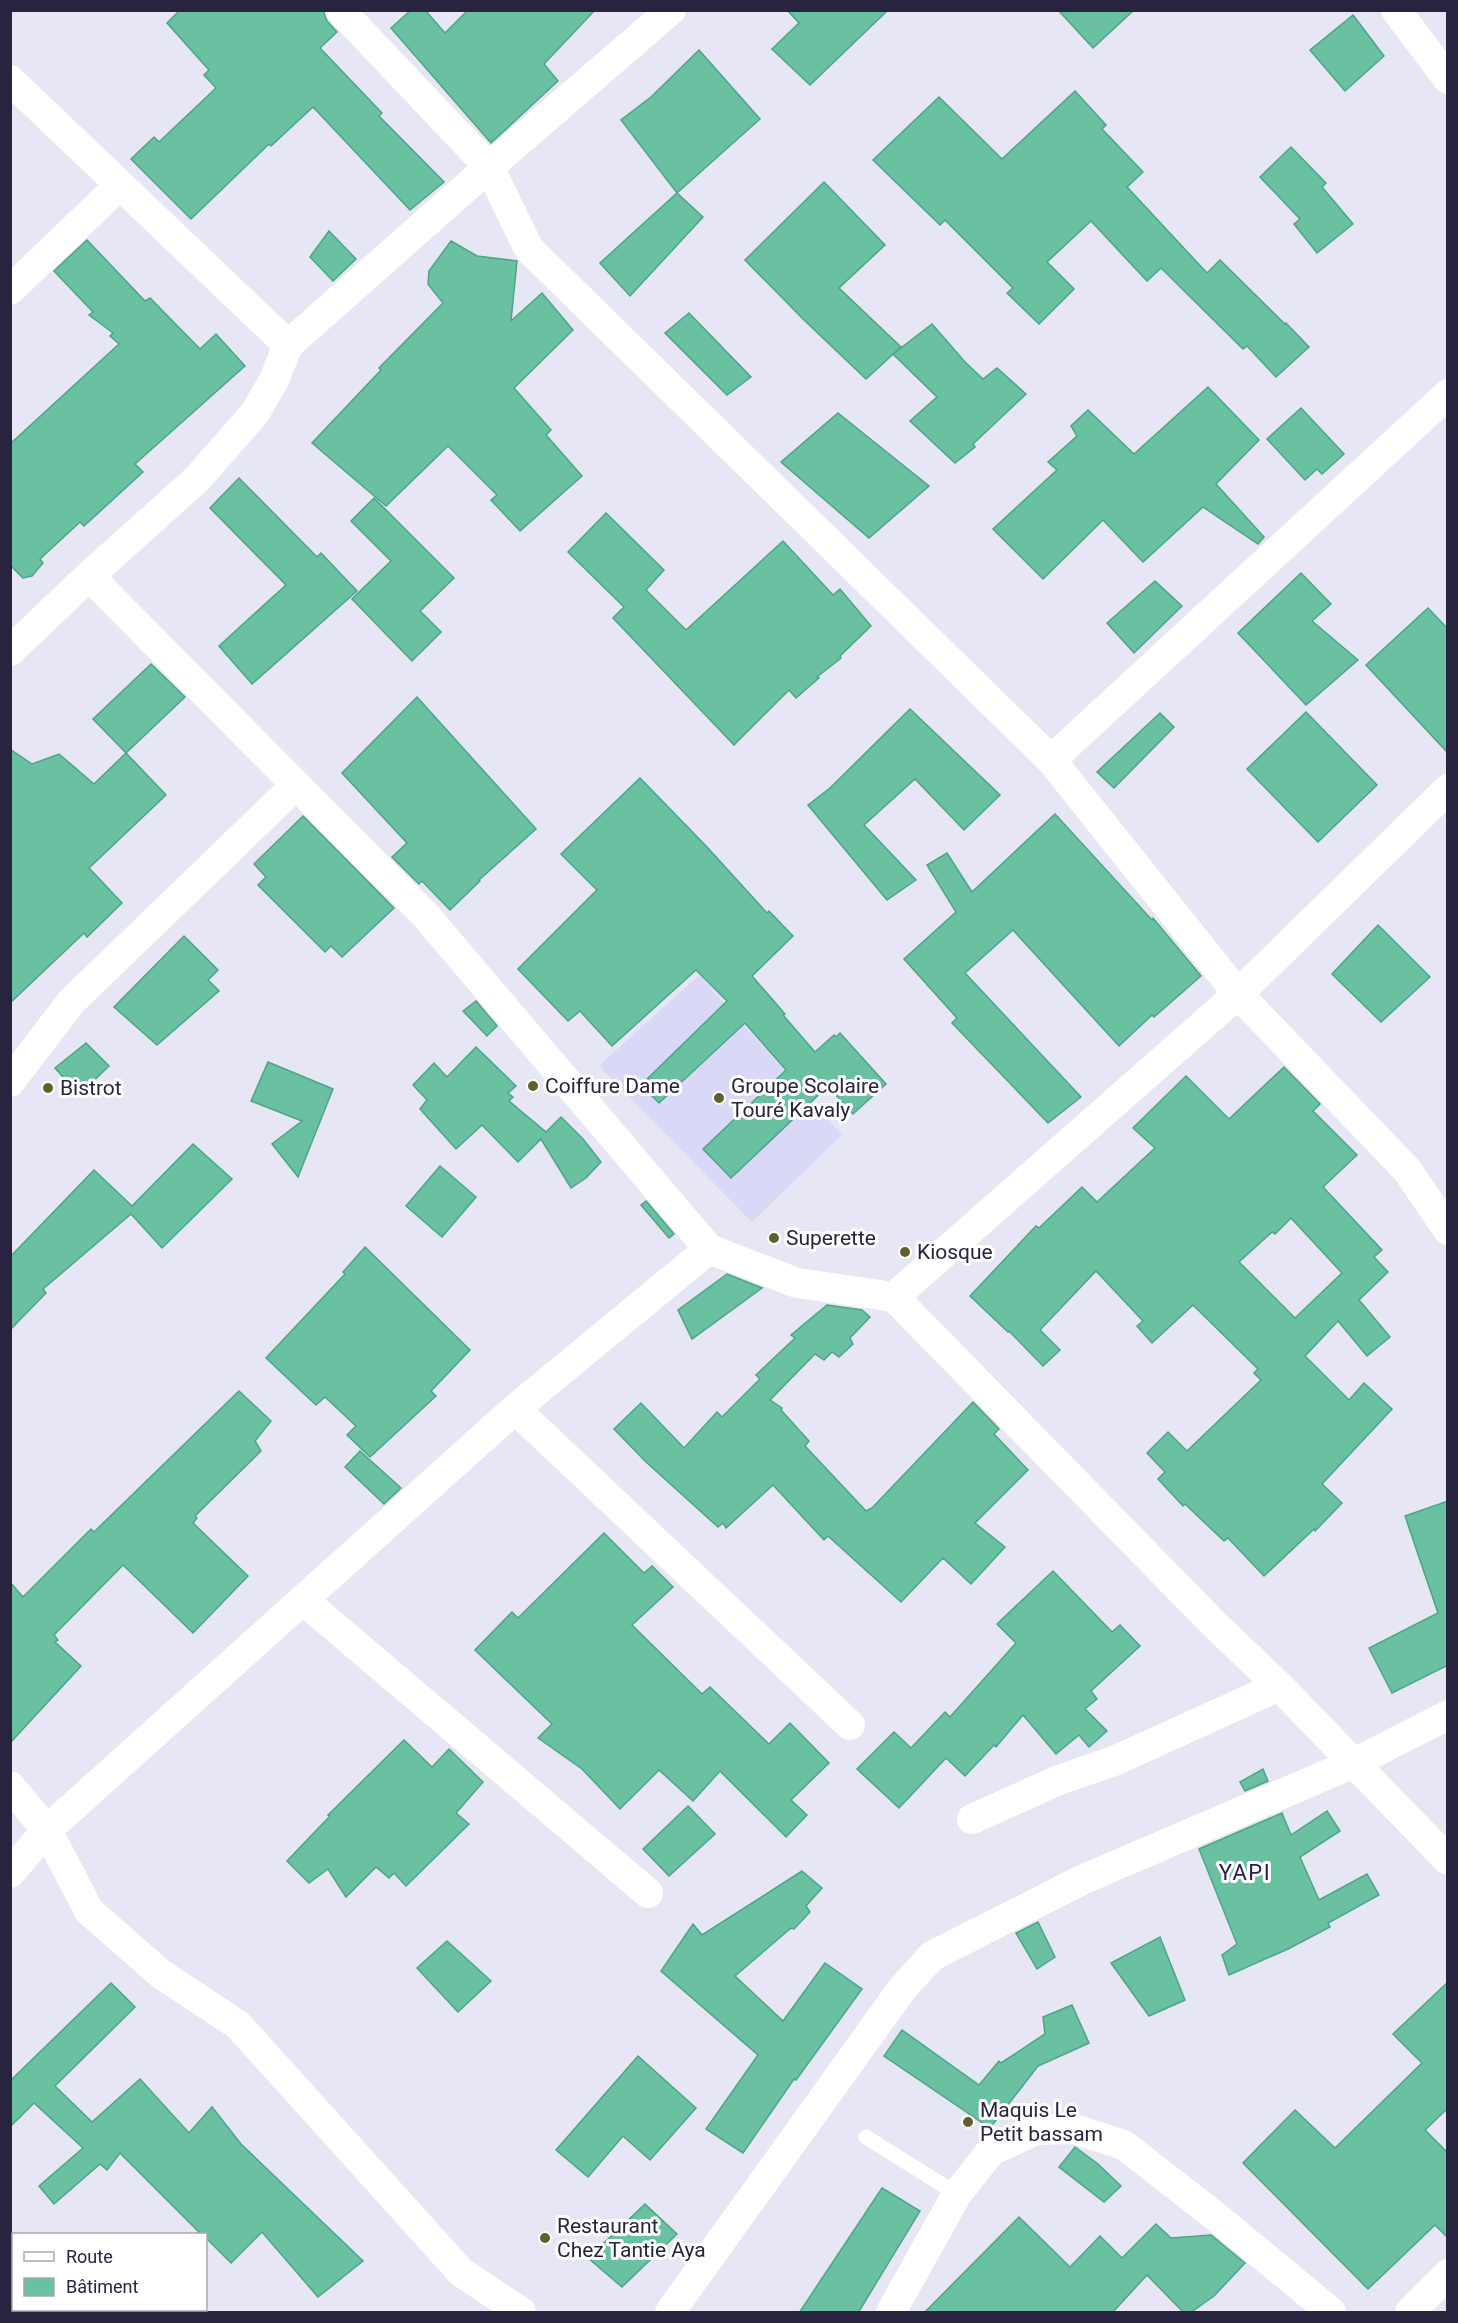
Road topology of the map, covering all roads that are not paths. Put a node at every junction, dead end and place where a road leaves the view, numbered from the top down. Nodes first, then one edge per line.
1 (340, 10) edge
2 (671, 10) edge
3 (1396, 10) edge
4 (1448, 79) edge
5 (10, 80) edge
6 (489, 167) junction
7 (120, 185) junction
8 (10, 290) edge
9 (288, 345) junction
10 (1448, 394) edge
11 (89, 576) junction
12 (10, 651) edge
13 (1051, 760) junction
14 (297, 785) junction
15 (1448, 789) edge
16 (1238, 994) junction
17 (10, 1082) edge
18 (1448, 1230) edge
19 (709, 1249) junction
20 (894, 1297) junction
21 (515, 1409) junction
22 (303, 1600) junction
23 (1279, 1686) junction
24 (1448, 1714) edge
25 (850, 1725) dead end
26 (1354, 1763) junction
27 (10, 1786) edge
28 (972, 1820) dead end
29 (47, 1830) junction
30 (1448, 1860) edge
31 (10, 1873) edge
32 (648, 1893) dead end
33 (866, 2138) dead end
34 (957, 2194) junction
35 (1448, 2274) edge
36 (521, 2313) edge
37 (670, 2313) edge
38 (891, 2313) edge
39 (1331, 2313) edge
40 (1410, 2313) edge

1 - 6 street
2 - 6 street
3 - 4 street
5 - 7 street
6 - 9 street
6 - 13 street
7 - 8 street
7 - 9 street
9 - 11 street
10 - 13 street
11 - 12 street
11 - 14 street
13 - 16 street
14 - 17 street
14 - 19 street
15 - 16 street
16 - 18 street
16 - 20 street
19 - 20 street
19 - 21 street
20 - 23 street
21 - 22 street
21 - 25 street
22 - 29 street
22 - 32 street
23 - 26 street
23 - 28 street
24 - 26 street
26 - 30 street
26 - 37 street
27 - 29 street
29 - 31 street
29 - 36 street
33 - 34 lane
34 - 38 street
34 - 39 street
35 - 40 street

